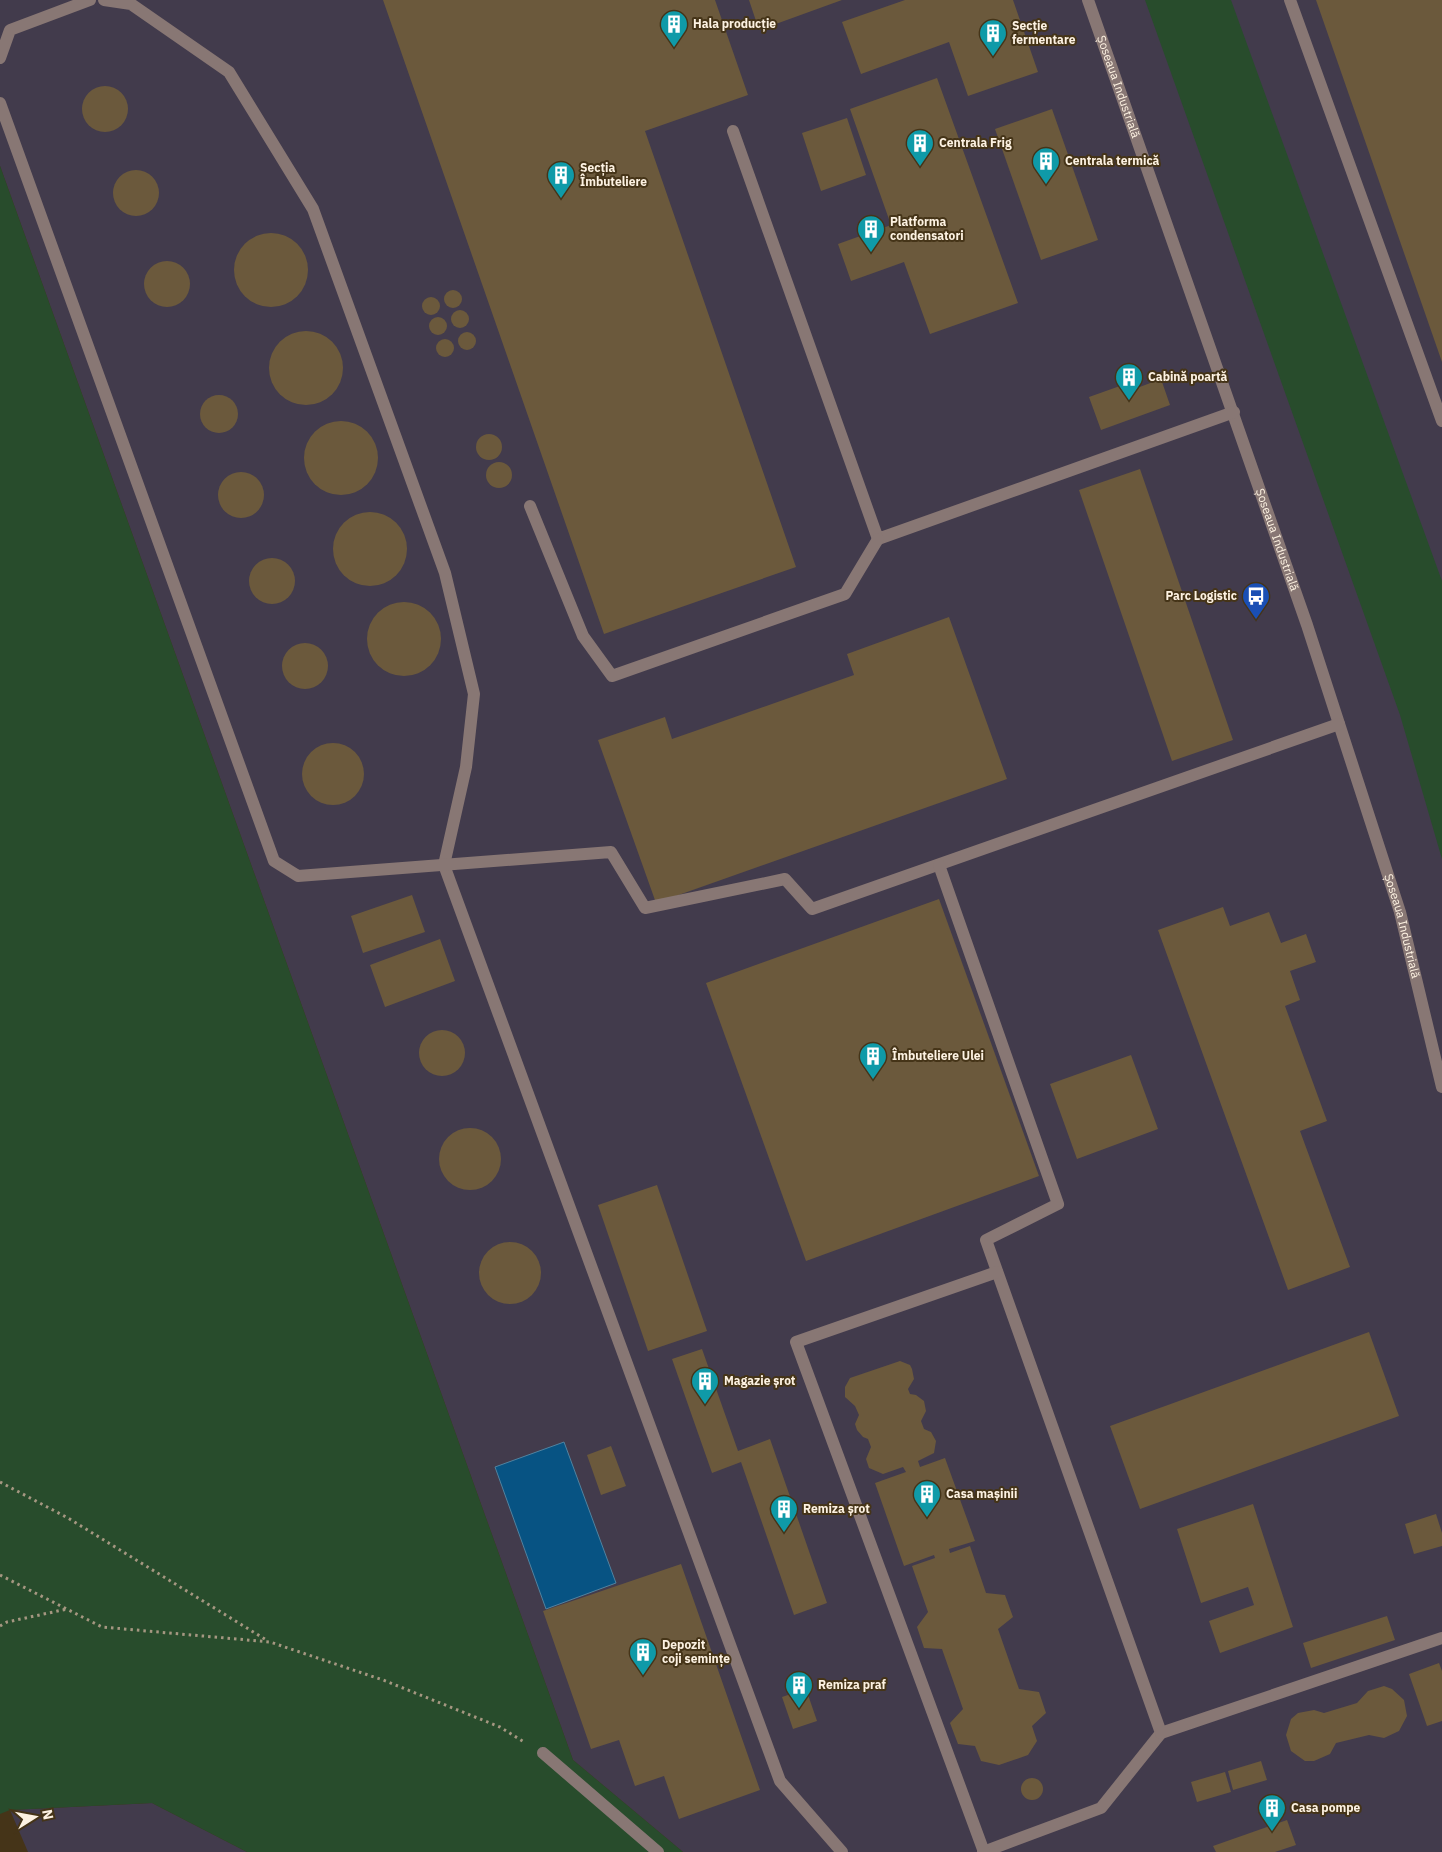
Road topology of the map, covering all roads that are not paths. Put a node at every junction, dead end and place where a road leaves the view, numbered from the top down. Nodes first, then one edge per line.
1 (90, 0) edge
2 (104, 0) edge
3 (1088, 0) edge
4 (1290, 0) edge
5 (0, 58) edge
6 (0, 103) edge
7 (733, 131) dead end
8 (1234, 412) junction
9 (1442, 421) edge
10 (530, 506) dead end
11 (878, 539) junction
12 (1339, 724) junction
13 (444, 865) junction
14 (939, 865) junction
15 (1442, 1087) edge
16 (997, 1272) junction
17 (1442, 1638) edge
18 (1161, 1734) junction
19 (543, 1753) road end
20 (658, 1852) edge
21 (842, 1852) edge
22 (983, 1852) edge

1 - 5 street
2 - 13 street
3 - 8 street, Șoseaua Industrială
4 - 9 street
6 - 13 street
7 - 11 street
8 - 11 street
8 - 12 street, Șoseaua Industrială
10 - 11 street
12 - 14 street
12 - 15 street, Șoseaua Industrială
13 - 14 street
13 - 21 street
14 - 16 street
16 - 18 street
16 - 22 street
17 - 18 street
18 - 22 street
19 - 20 street

